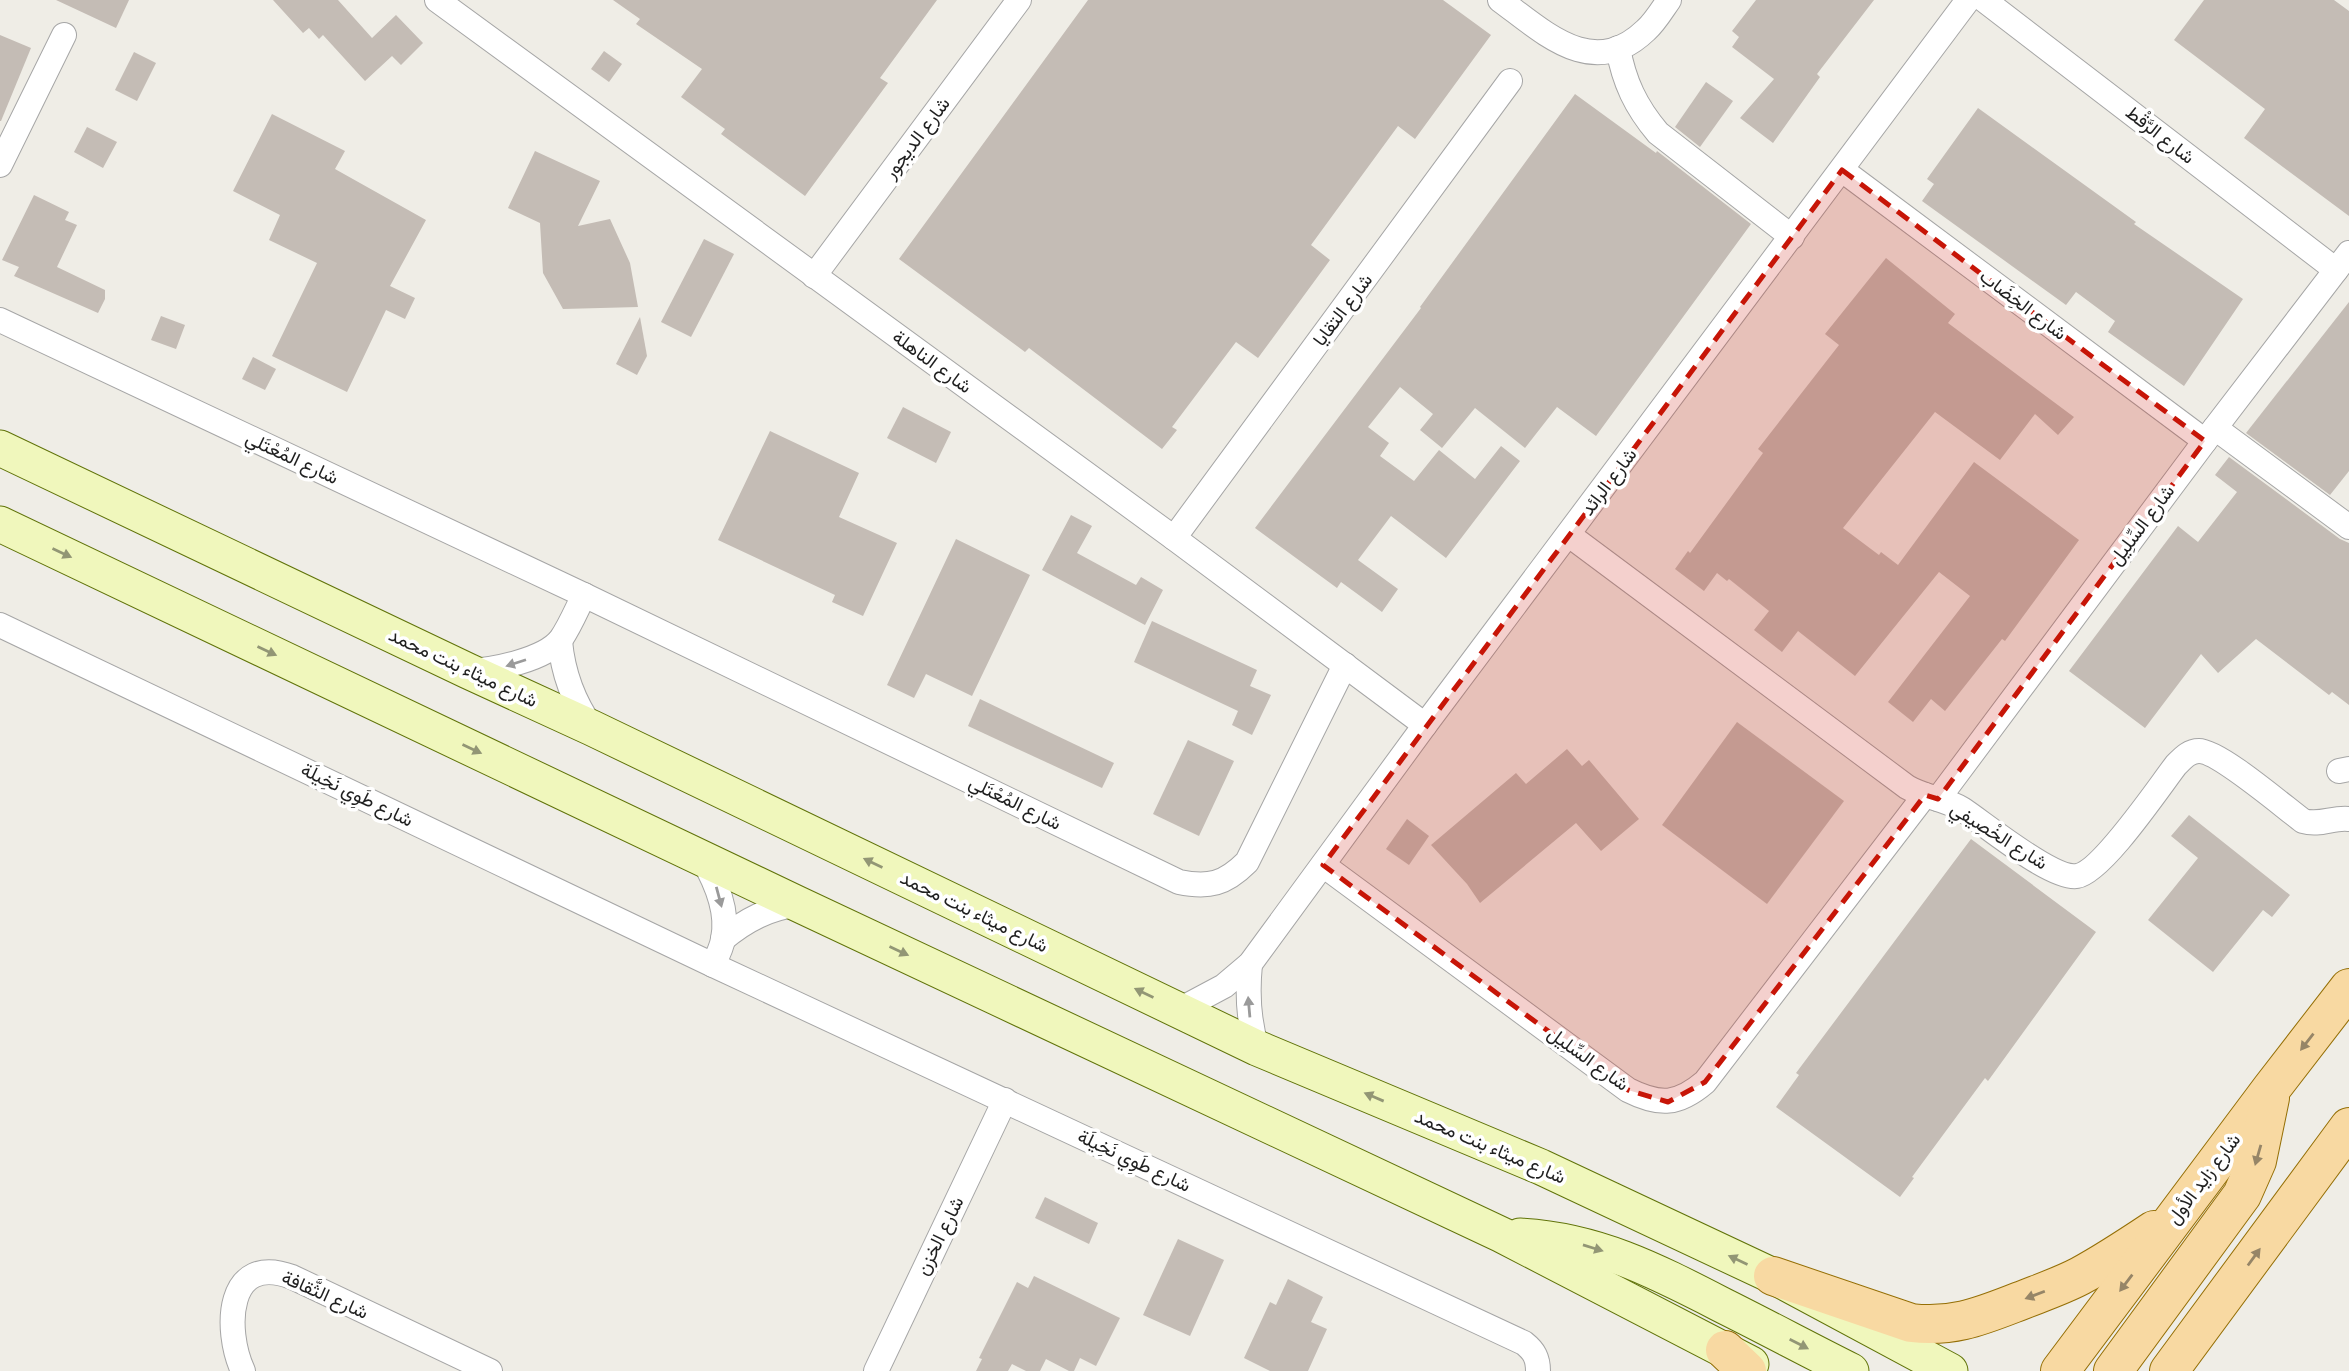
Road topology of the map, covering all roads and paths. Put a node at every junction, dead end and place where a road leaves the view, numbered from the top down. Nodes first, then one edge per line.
1 (1019, 0) edge
2 (1500, 0) edge
3 (1669, 0) edge
4 (1968, 0) edge
5 (1984, 0) edge
6 (448, 3) edge
7 (64, 35) dead end
8 (1618, 48) junction
9 (1510, 81) dead end
10 (0, 166) edge
11 (1842, 170) junction
12 (1792, 237) junction
13 (2342, 262) edge
14 (814, 276) junction
15 (0, 320) edge
16 (2210, 434) junction
17 (0, 448) edge
18 (0, 524) edge
19 (2349, 527) edge
20 (1569, 535) junction
21 (1174, 538) junction
22 (584, 595) junction
23 (0, 625) edge
24 (560, 641) junction
25 (1345, 665) junction
26 (468, 671) junction
27 (1425, 724) junction
28 (592, 728) junction
29 (1932, 797) junction
30 (2349, 819) edge
31 (702, 858) junction
32 (1323, 865) junction
33 (798, 904) junction
34 (723, 939) junction
35 (1250, 964) junction
36 (713, 965) junction
37 (2349, 988) edge
38 (1179, 1010) junction
39 (1257, 1048) junction
40 (2271, 1089) junction
41 (1005, 1100) junction
42 (2349, 1127) edge
43 (2179, 1213) junction
44 (1502, 1235) junction
45 (1773, 1276) junction
46 (2219, 1305) junction
47 (1736, 1361) edge
48 (243, 1371) edge
49 (490, 1371) edge
50 (876, 1371) edge
51 (1538, 1371) edge
52 (1765, 1371) edge
53 (1851, 1371) edge
54 (1950, 1371) edge
55 (2060, 1371) edge
56 (2113, 1371) edge
57 (2169, 1371) edge
58 (2206, 1371) edge

1 - 14 street, شارع الديجور
2 - 8 street
3 - 8 street
4 - 11 street, شارع الرائد
5 - 13 street, شارع الرَّقْط
6 - 14 street, شارع الناهلة
7 - 10 street
8 - 12 street
9 - 21 street, شارع التقايا
11 - 12 street, شارع الرائد
11 - 16 street, شارع الخِضَاب
12 - 20 street, شارع الرائد
13 - 16 street, شارع السِّلِيل
14 - 21 street, شارع الناهلة
15 - 22 street, شارع المُعْتَلي
16 - 19 street, شارع الخِضَاب
16 - 29 street, شارع السِّلِيل
17 - 26 main road, شارع ميثاء بنت محمد
18 -> 31 main road
20 - 27 street, شارع الرائد
20 - 29 street, شارع الخْصِيفي
21 - 25 street, شارع الناهلة
22 - 24 street
22 - 25 street, شارع المُعْتَلي
23 - 36 street, شارع طَوِي نَخِيلَة
24 -> 26 street
24 - 28 street
25 - 27 street, شارع الناهلة
26 - 28 main road, شارع ميثاء بنت محمد
27 - 32 street, شارع الرائد
38 -> 28 main road, شارع ميثاء بنت محمد
29 - 30 street, شارع الخْصِيفي
29 - 32 street, شارع السِّلِيل
31 - 33 main road
31 -> 34 street
32 - 35 street, شارع الرائد
33 - 34 street
33 -> 44 main road
34 - 36 street
35 - 38 street, شارع الرائد
39 -> 35 street
36 - 41 street, شارع طَوِي نَخِيلَة
37 -> 40 main road, شارع زايد الأول
38 - 39 main road, شارع ميثاء بنت محمد
45 -> 39 main road, شارع ميثاء بنت محمد
40 - 43 main road, شارع زايد الأول
40 -> 56 main road
41 - 50 street, شارع الخزن
41 - 51 street, شارع طَوِي نَخِيلَة
46 -> 42 main road
43 -> 45 main road
43 -> 55 main road, شارع زايد الأول
44 - 47 main road
44 -> 53 main road
45 - 54 main road, شارع ميثاء بنت محمد
46 - 57 main road
46 - 58 main road
47 - 52 main road
48 - 49 street, شارع الثَّقافة

